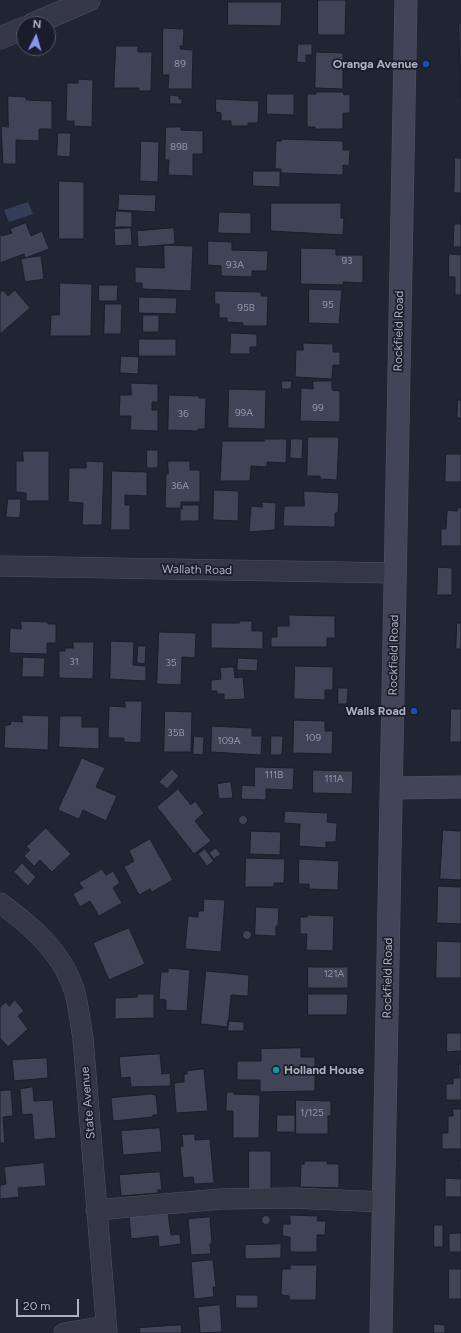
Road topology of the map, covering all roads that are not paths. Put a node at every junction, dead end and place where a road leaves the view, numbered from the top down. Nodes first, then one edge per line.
1 (89, 0) edge
2 (406, 0) edge
3 (52, 16) edge
4 (16, 31) edge
5 (0, 38) edge
6 (0, 566) edge
7 (394, 573) junction
8 (461, 787) edge
9 (392, 788) junction
10 (0, 903) edge
11 (384, 1202) junction
12 (96, 1210) junction
13 (106, 1329) edge
14 (64, 1333) edge
15 (381, 1333) edge

1 - 3 street
2 - 7 main road, Rockfield Road
4 - 5 street
6 - 7 street, Wallath Road
7 - 9 main road, Rockfield Road
8 - 9 main road
9 - 11 main road, Rockfield Road
10 - 12 street, State Avenue
11 - 12 street
11 - 15 main road, Rockfield Road
12 - 13 street, State Avenue
13 - 14 street

